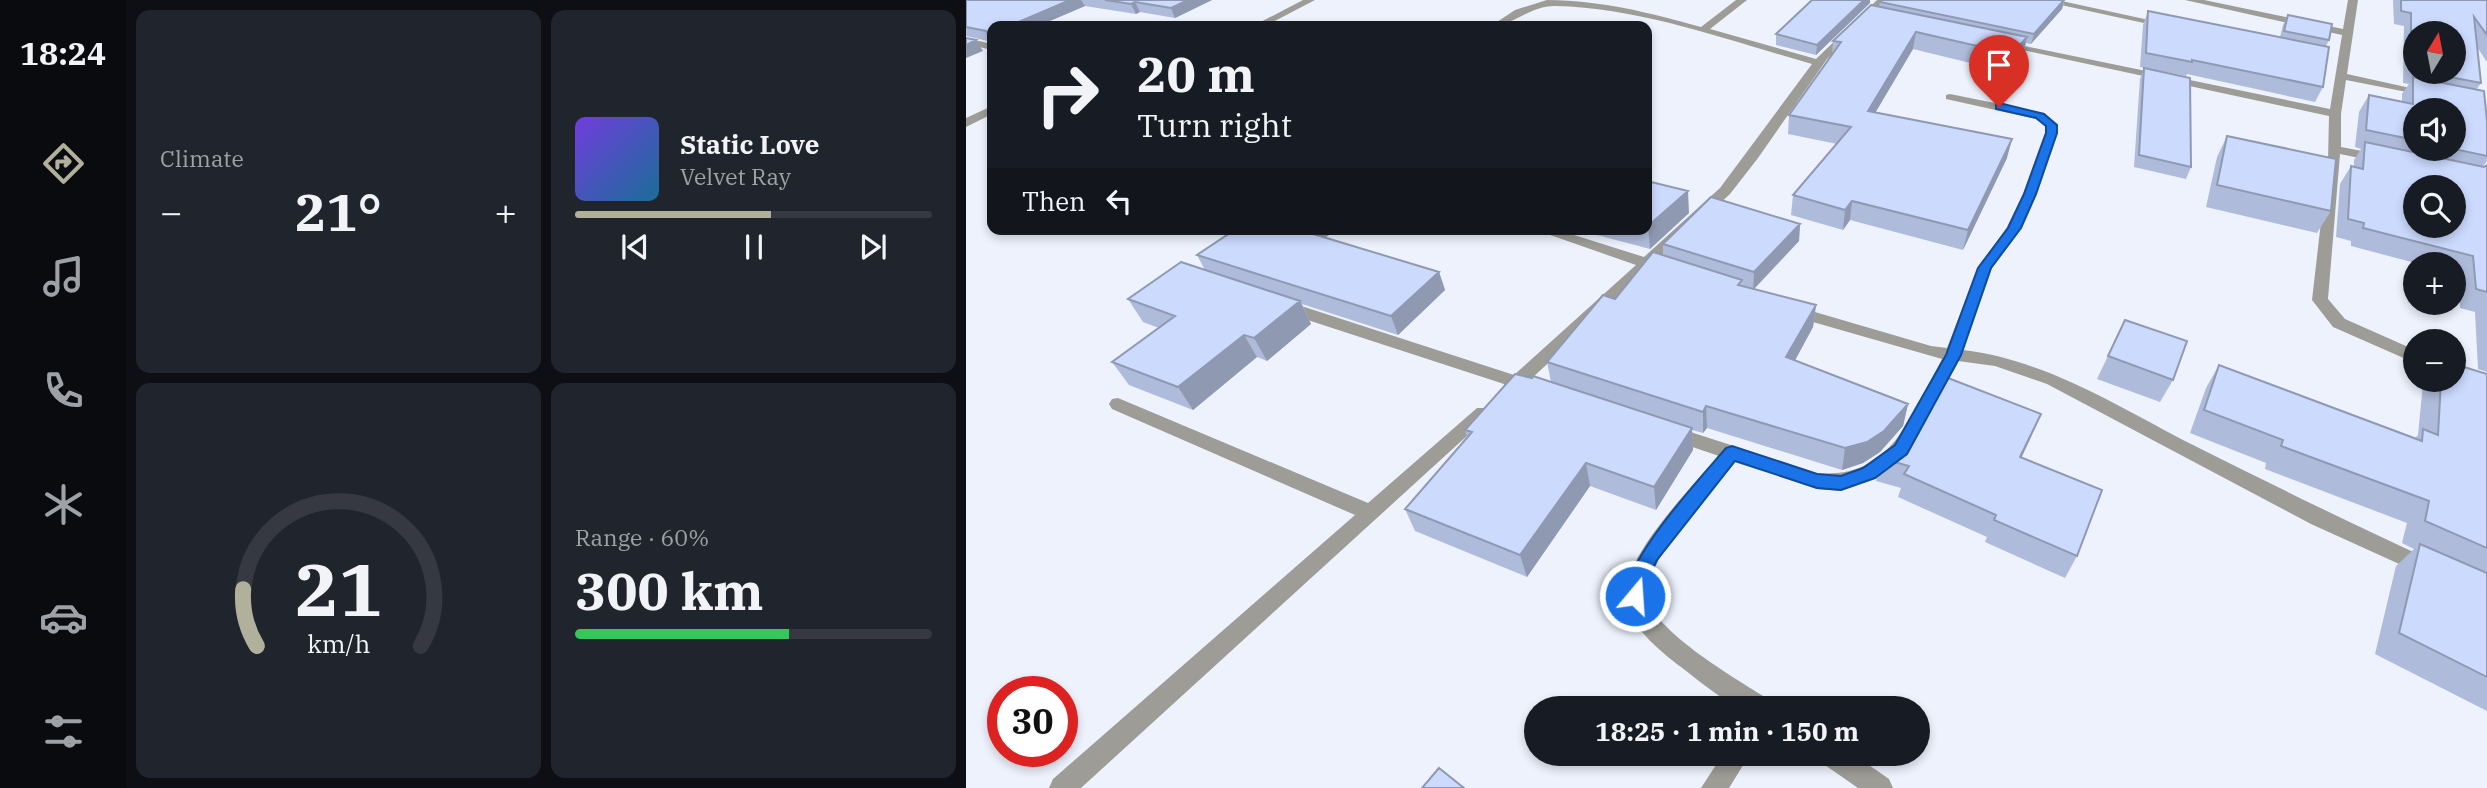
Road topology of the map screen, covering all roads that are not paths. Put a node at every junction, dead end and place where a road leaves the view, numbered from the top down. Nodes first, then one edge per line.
1 (1310, 0) edge
2 (1719, 0) edge
3 (1882, 0) edge
4 (2043, 0) edge
5 (2190, 0) edge
6 (2353, 0) edge
7 (1740, 2) edge
8 (1268, 21) edge
9 (1505, 21) edge
10 (2185, 29) edge
11 (1702, 31) junction
12 (2347, 33) junction
13 (966, 41) edge
14 (1986, 41) edge
15 (987, 46) edge
16 (1819, 63) junction
17 (2341, 76) junction
18 (1950, 97) dead end
19 (2444, 97) edge
20 (987, 112) edge
21 (2335, 114) junction
22 (966, 123) edge
23 (2334, 149) junction
24 (2396, 162) edge
25 (1559, 235) edge
26 (1645, 262) junction
27 (1670, 270) edge
28 (1260, 298) edge
29 (1771, 303) edge
30 (2403, 352) edge
31 (1954, 355) junction
32 (1517, 382) junction
33 (1542, 390) edge
34 (1118, 404) dead end
35 (1656, 428) edge
36 (1732, 453) junction
37 (1370, 513) junction
38 (2439, 573) edge
39 (1744, 696) edge
40 (1730, 766) edge
41 (1848, 766) edge
42 (1062, 788) edge
43 (1714, 788) edge
44 (1880, 788) edge

1 - 8 street
2 - 7 street
3 - 16 street
4 - 10 street
5 - 12 street
6 - 12 street
7 - 11 street
9 - 11 street
11 - 16 street
12 - 17 street
13 - 15 street
14 - 21 street
16 - 26 street
17 - 19 street
17 - 21 street
18 - 31 street
20 - 22 street
21 - 23 street
23 - 24 street
23 - 30 street
25 - 26 street
26 - 27 street
26 - 32 street
28 - 32 street
29 - 31 street
31 - 36 street
31 - 38 street
32 - 33 street
32 - 37 street
34 - 37 street
35 - 36 street
36 - 39 street
37 - 42 street
40 - 43 street
41 - 44 street

